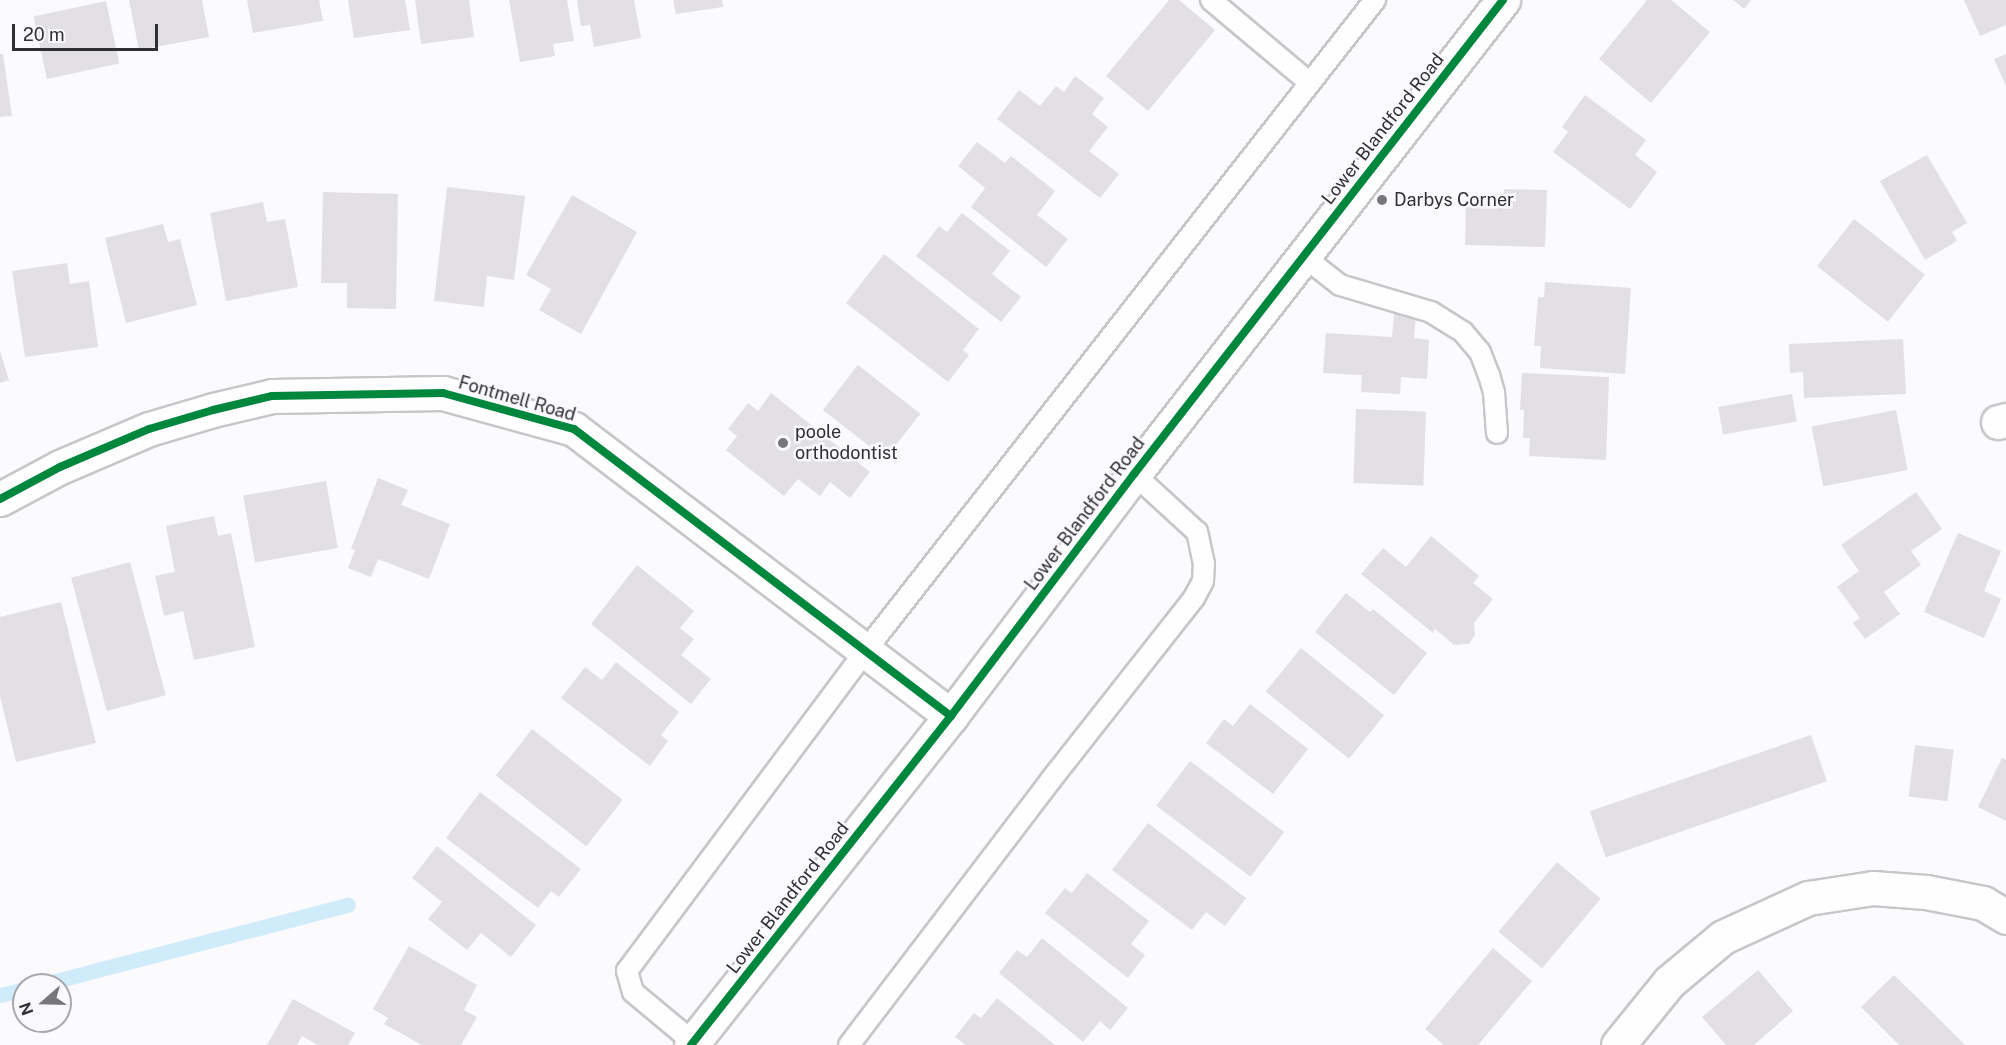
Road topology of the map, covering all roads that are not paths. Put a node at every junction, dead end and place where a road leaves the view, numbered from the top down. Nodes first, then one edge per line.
1 (1211, 0) edge
2 (1375, 0) edge
3 (1503, 0) edge
4 (1310, 83) junction
5 (1303, 256) junction
6 (1497, 433) dead end
7 (1134, 474) junction
8 (0, 499) edge
9 (866, 650) junction
10 (951, 716) junction
11 (2006, 916) edge
12 (692, 1043) edge
13 (849, 1045) edge
14 (1618, 1045) edge

1 - 4 lane
2 - 4 lane
3 - 5 street, Lower Blandford Road
4 - 9 lane
5 - 6 lane
5 - 7 street, Lower Blandford Road
7 - 10 street, Lower Blandford Road
7 - 13 lane
8 - 9 street, Fontmell Road
9 - 10 street, Fontmell Road
9 - 12 lane
10 - 12 street, Lower Blandford Road
11 - 14 street

